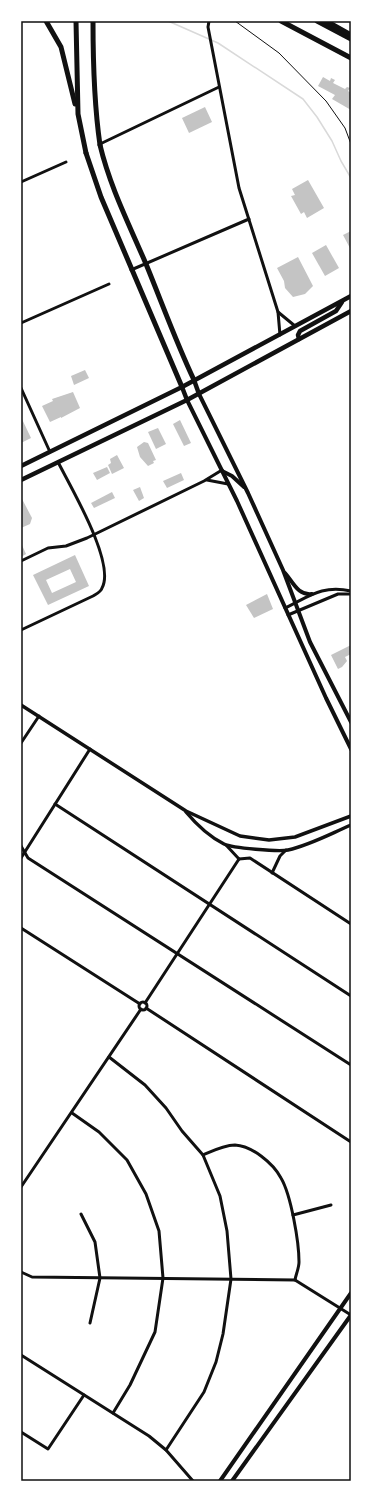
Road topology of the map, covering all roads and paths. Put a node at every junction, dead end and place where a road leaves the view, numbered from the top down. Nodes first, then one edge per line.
1 (46, 21) edge
2 (76, 21) edge
3 (93, 21) edge
4 (209, 21) edge
5 (235, 21) edge
6 (281, 21) edge
7 (317, 21) edge
8 (326, 21) edge
9 (351, 35) edge
10 (351, 39) edge
11 (351, 58) edge
12 (220, 87) junction
13 (78, 114) junction
14 (351, 144) edge
15 (100, 145) junction
16 (66, 162) dead end
17 (21, 182) edge
18 (249, 219) junction
19 (146, 264) junction
20 (131, 270) junction
21 (109, 284) dead end
22 (351, 296) edge
23 (343, 300) junction
24 (351, 311) edge
25 (278, 312) junction
26 (21, 323) edge
27 (295, 327) junction
28 (280, 335) junction
29 (299, 339) junction
30 (194, 380) junction
31 (182, 387) junction
32 (21, 388) edge
33 (199, 394) junction
34 (187, 400) junction
35 (51, 452) junction
36 (58, 462) junction
37 (21, 466) edge
38 (236, 468) junction
39 (222, 470) junction
40 (232, 476) junction
41 (21, 480) edge
42 (207, 480) junction
43 (229, 484) junction
44 (246, 488) junction
45 (94, 534) junction
46 (21, 561) edge
47 (283, 570) junction
48 (351, 591) edge
49 (312, 594) junction
50 (351, 594) edge
51 (295, 603) junction
52 (285, 608) junction
53 (298, 611) junction
54 (288, 615) junction
55 (21, 630) edge
56 (21, 705) edge
57 (39, 716) junction
58 (351, 722) edge
59 (21, 743) edge
60 (90, 749) junction
61 (351, 749) edge
62 (55, 804) junction
63 (186, 811) junction
64 (351, 816) edge
65 (351, 825) edge
66 (225, 844) junction
67 (21, 846) edge
68 (286, 850) junction
69 (24, 853) junction
70 (21, 858) edge
71 (239, 859) junction
72 (272, 873) junction
73 (210, 904) junction
74 (351, 924) edge
75 (21, 928) edge
76 (177, 953) junction
77 (351, 996) edge
78 (145, 1003) junction
79 (140, 1004) junction
80 (146, 1008) junction
81 (141, 1009) junction
82 (109, 1057) junction
83 (351, 1065) edge
84 (72, 1113) junction
85 (351, 1142) edge
86 (202, 1155) junction
87 (21, 1187) edge
88 (330, 1205) dead end
89 (81, 1214) dead end
90 (292, 1215) junction
91 (21, 1272) edge
92 (100, 1278) junction
93 (163, 1278) junction
94 (231, 1279) junction
95 (295, 1280) junction
96 (351, 1293) edge
97 (340, 1310) junction
98 (351, 1315) edge
99 (90, 1323) dead end
100 (21, 1355) edge
101 (84, 1395) junction
102 (113, 1413) junction
103 (21, 1432) edge
104 (166, 1450) junction
105 (193, 1481) edge
106 (220, 1481) edge
107 (232, 1481) edge

1 - 13 highway
2 - 13 highway
3 - 15 highway
4 - 12 street
5 - 14 path
6 - 11 highway
7 - 10 highway
8 - 9 highway
12 - 15 street
12 - 18 street
13 - 20 highway
15 - 19 highway
16 - 17 street
18 - 19 street
18 - 25 street
19 - 20 street
19 - 30 highway
20 - 31 highway
21 - 26 street
22 - 23 main road
23 - 27 main road
23 - 29 main road
24 - 29 main road
25 - 27 street
25 - 28 street
27 - 28 main road
28 - 30 main road
29 - 33 main road
30 - 31 main road
30 - 33 main road
31 - 34 main road
31 - 35 main road
32 - 35 street
33 - 34 main road
33 - 38 main road
34 - 36 main road
34 - 39 main road
35 - 37 main road
36 - 41 main road
36 - 45 street
38 - 40 main road
38 - 44 main road
39 - 40 main road
39 - 42 street
39 - 43 main road
40 - 43 main road
40 - 44 main road
42 - 43 street
42 - 45 street
43 - 52 main road
44 - 47 main road
45 - 46 street
45 - 55 street
47 - 49 main road
47 - 51 main road
48 - 49 street
49 - 51 street
50 - 53 street
51 - 52 street
51 - 53 main road
52 - 54 main road
53 - 54 street
53 - 58 main road
54 - 61 main road
56 - 57 street
57 - 59 street
57 - 60 street
60 - 62 street
60 - 63 street
62 - 69 street
62 - 73 street
63 - 64 street
63 - 66 street
65 - 68 street
66 - 68 street
66 - 71 street
67 - 69 street
68 - 72 street
69 - 70 street
69 - 76 street
71 - 72 street
71 - 73 street
72 - 74 street
73 - 76 street
73 - 77 street
75 - 79 street
76 - 78 street
76 - 83 street
78 - 79 street
78 - 80 street
79 - 81 street
80 - 81 street
80 - 85 street
81 - 82 street
82 - 84 street
82 - 86 street
84 - 87 street
84 - 93 street
86 - 90 street
86 - 94 street
88 - 90 street
89 - 92 street
90 - 95 street
91 - 92 street
92 - 93 street
92 - 99 street
93 - 94 street
93 - 102 street
94 - 95 street
94 - 104 street
95 - 97 street
96 - 97 main road
97 - 98 street
97 - 106 main road
98 - 107 main road
100 - 101 street
101 - 102 street
101 - 103 street
102 - 104 street
104 - 105 street

